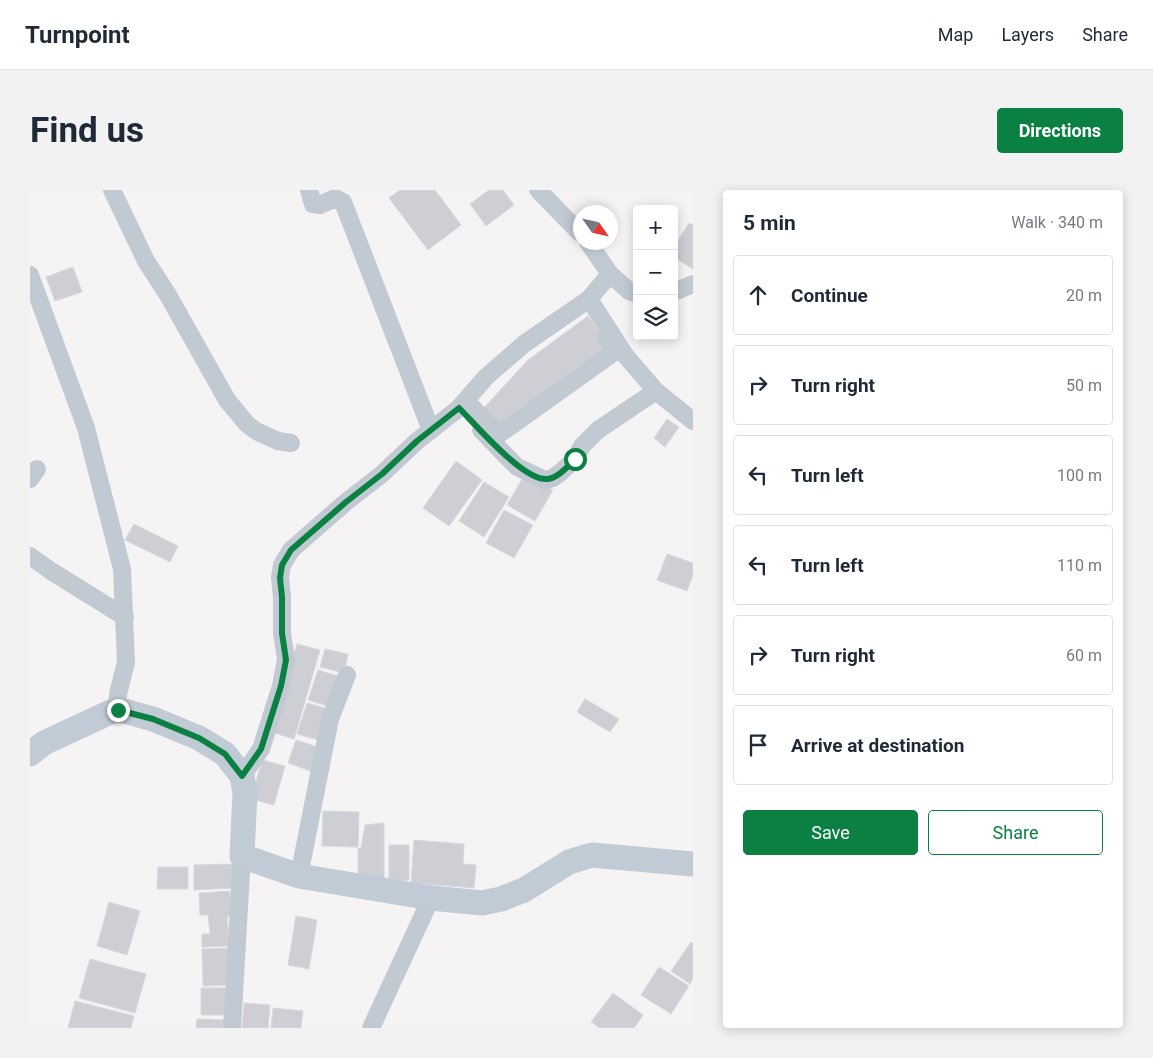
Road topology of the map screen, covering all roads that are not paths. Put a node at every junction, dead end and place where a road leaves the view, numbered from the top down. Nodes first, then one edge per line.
1 (112, 190) edge
2 (309, 190) edge
3 (538, 190) edge
4 (573, 226) edge
5 (594, 250) edge
6 (610, 274) junction
7 (30, 275) edge
8 (693, 284) edge
9 (678, 290) edge
10 (633, 292) edge
11 (589, 299) junction
12 (547, 336) junction
13 (656, 391) junction
14 (466, 408) junction
15 (693, 421) edge
16 (430, 430) junction
17 (291, 443) dead end
18 (30, 556) edge
19 (125, 617) junction
20 (347, 675) dead end
21 (118, 710) junction
22 (30, 754) edge
23 (242, 776) junction
24 (242, 856) junction
25 (693, 864) edge
26 (299, 876) junction
27 (431, 898) junction
28 (232, 1028) edge
29 (371, 1028) edge

1 - 17 street
2 - 16 street
3 - 4 street
5 - 6 street
6 - 10 street
6 - 11 street
7 - 19 street
8 - 9 street
11 - 12 street
11 - 13 street
12 - 14 street
12 - 14 street
12 - 14 street
13 - 14 street
13 - 15 street
14 - 16 street
16 - 23 street
18 - 19 street
19 - 21 street
20 - 26 street
21 - 22 street
21 - 23 street
23 - 24 street
24 - 26 street
24 - 28 street
25 - 27 street
26 - 27 street
27 - 29 street

